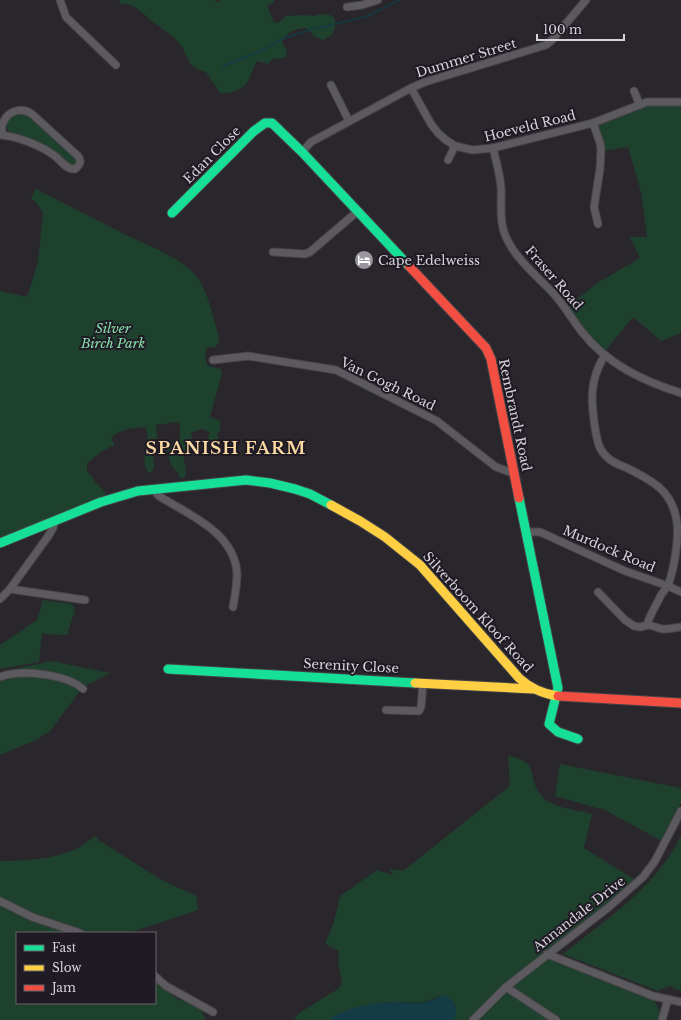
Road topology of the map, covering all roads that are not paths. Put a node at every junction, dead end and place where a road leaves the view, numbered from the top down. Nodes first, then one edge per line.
1 (60, 0) edge
2 (378, 0) edge
3 (586, 0) edge
4 (355, 3) edge
5 (347, 7) dead end
6 (116, 65) dead end
7 (331, 85) dead end
8 (412, 88) junction
9 (634, 91) dead end
10 (681, 102) edge
11 (640, 104) junction
12 (349, 122) junction
13 (593, 123) junction
14 (274, 124) joint
15 (1, 135) edge
16 (455, 146) junction
17 (493, 148) junction
18 (302, 152) junction
19 (448, 160) dead end
20 (358, 211) junction
21 (172, 213) dead end
22 (598, 224) dead end
23 (273, 252) dead end
24 (605, 355) junction
25 (213, 360) dead end
26 (681, 393) edge
27 (514, 472) junction
28 (156, 488) junction
29 (55, 520) junction
30 (526, 532) junction
31 (0, 543) edge
32 (668, 586) junction
33 (10, 589) junction
34 (598, 592) dead end
35 (681, 592) edge
36 (0, 598) edge
37 (85, 600) dead end
38 (233, 607) dead end
39 (654, 612) junction
40 (647, 625) junction
41 (655, 626) junction
42 (681, 627) edge
43 (168, 669) dead end
44 (0, 677) edge
45 (423, 683) junction
46 (83, 689) dead end
47 (532, 689) junction
48 (556, 696) junction
49 (681, 702) edge
50 (386, 710) dead end
51 (578, 739) dead end
52 (681, 811) edge
53 (0, 901) edge
54 (77, 932) edge
55 (547, 954) junction
56 (156, 977) edge
57 (506, 987) junction
58 (658, 998) junction
59 (668, 999) junction
60 (681, 1002) edge
61 (664, 1011) junction
62 (213, 1012) dead end
63 (473, 1020) edge
64 (556, 1020) edge
65 (662, 1020) edge

1 - 6 street
2 - 4 street
3 - 8 street, Dummer Street
4 - 5 street
7 - 12 street
8 - 12 street, Dummer Street
8 - 16 street, Hoeveld Road
9 - 11 street
10 - 11 street, Hoeveld Road
11 - 13 street, Hoeveld Road
12 - 18 street, Dummer Street
13 - 17 street, Hoeveld Road
13 - 22 street
14 - 18 street, Rembrandt Road
14 - 21 street, Edan Close
15 - 15 street
16 - 17 street, Hoeveld Road
16 - 19 street
17 - 24 street, Fraser Road
18 - 20 street, Rembrandt Road
20 - 23 street
20 - 27 street, Rembrandt Road
24 - 26 street, Fraser Road
24 - 32 street
25 - 27 street, Van Gogh Road
27 - 30 street, Rembrandt Road
28 - 29 street, Silverboom Kloof Road
28 - 38 street
28 - 47 street, Silverboom Kloof Road
29 - 31 street, Silverboom Kloof Road
29 - 33 street
30 - 32 street, Murdock Road
30 - 48 street, Rembrandt Road
32 - 35 street, Murdock Road
32 - 39 street
33 - 36 street
33 - 37 street
34 - 40 street
39 - 40 street
39 - 41 street
40 - 41 street
41 - 42 street
43 - 45 street, Serenity Close
44 - 46 street
45 - 47 street, Serenity Close
45 - 50 street
47 - 48 street, Silverboom Kloof Road
48 - 49 street, Silverboom Kloof Road
48 - 51 street, Rembrandt Road
52 - 55 street, Annandale Drive
53 - 54 street
55 - 57 street, Annandale Drive
55 - 58 street
56 - 62 street
57 - 63 street, Annandale Drive
57 - 64 street
58 - 59 street
58 - 61 street
59 - 60 street
59 - 61 street
61 - 65 street

